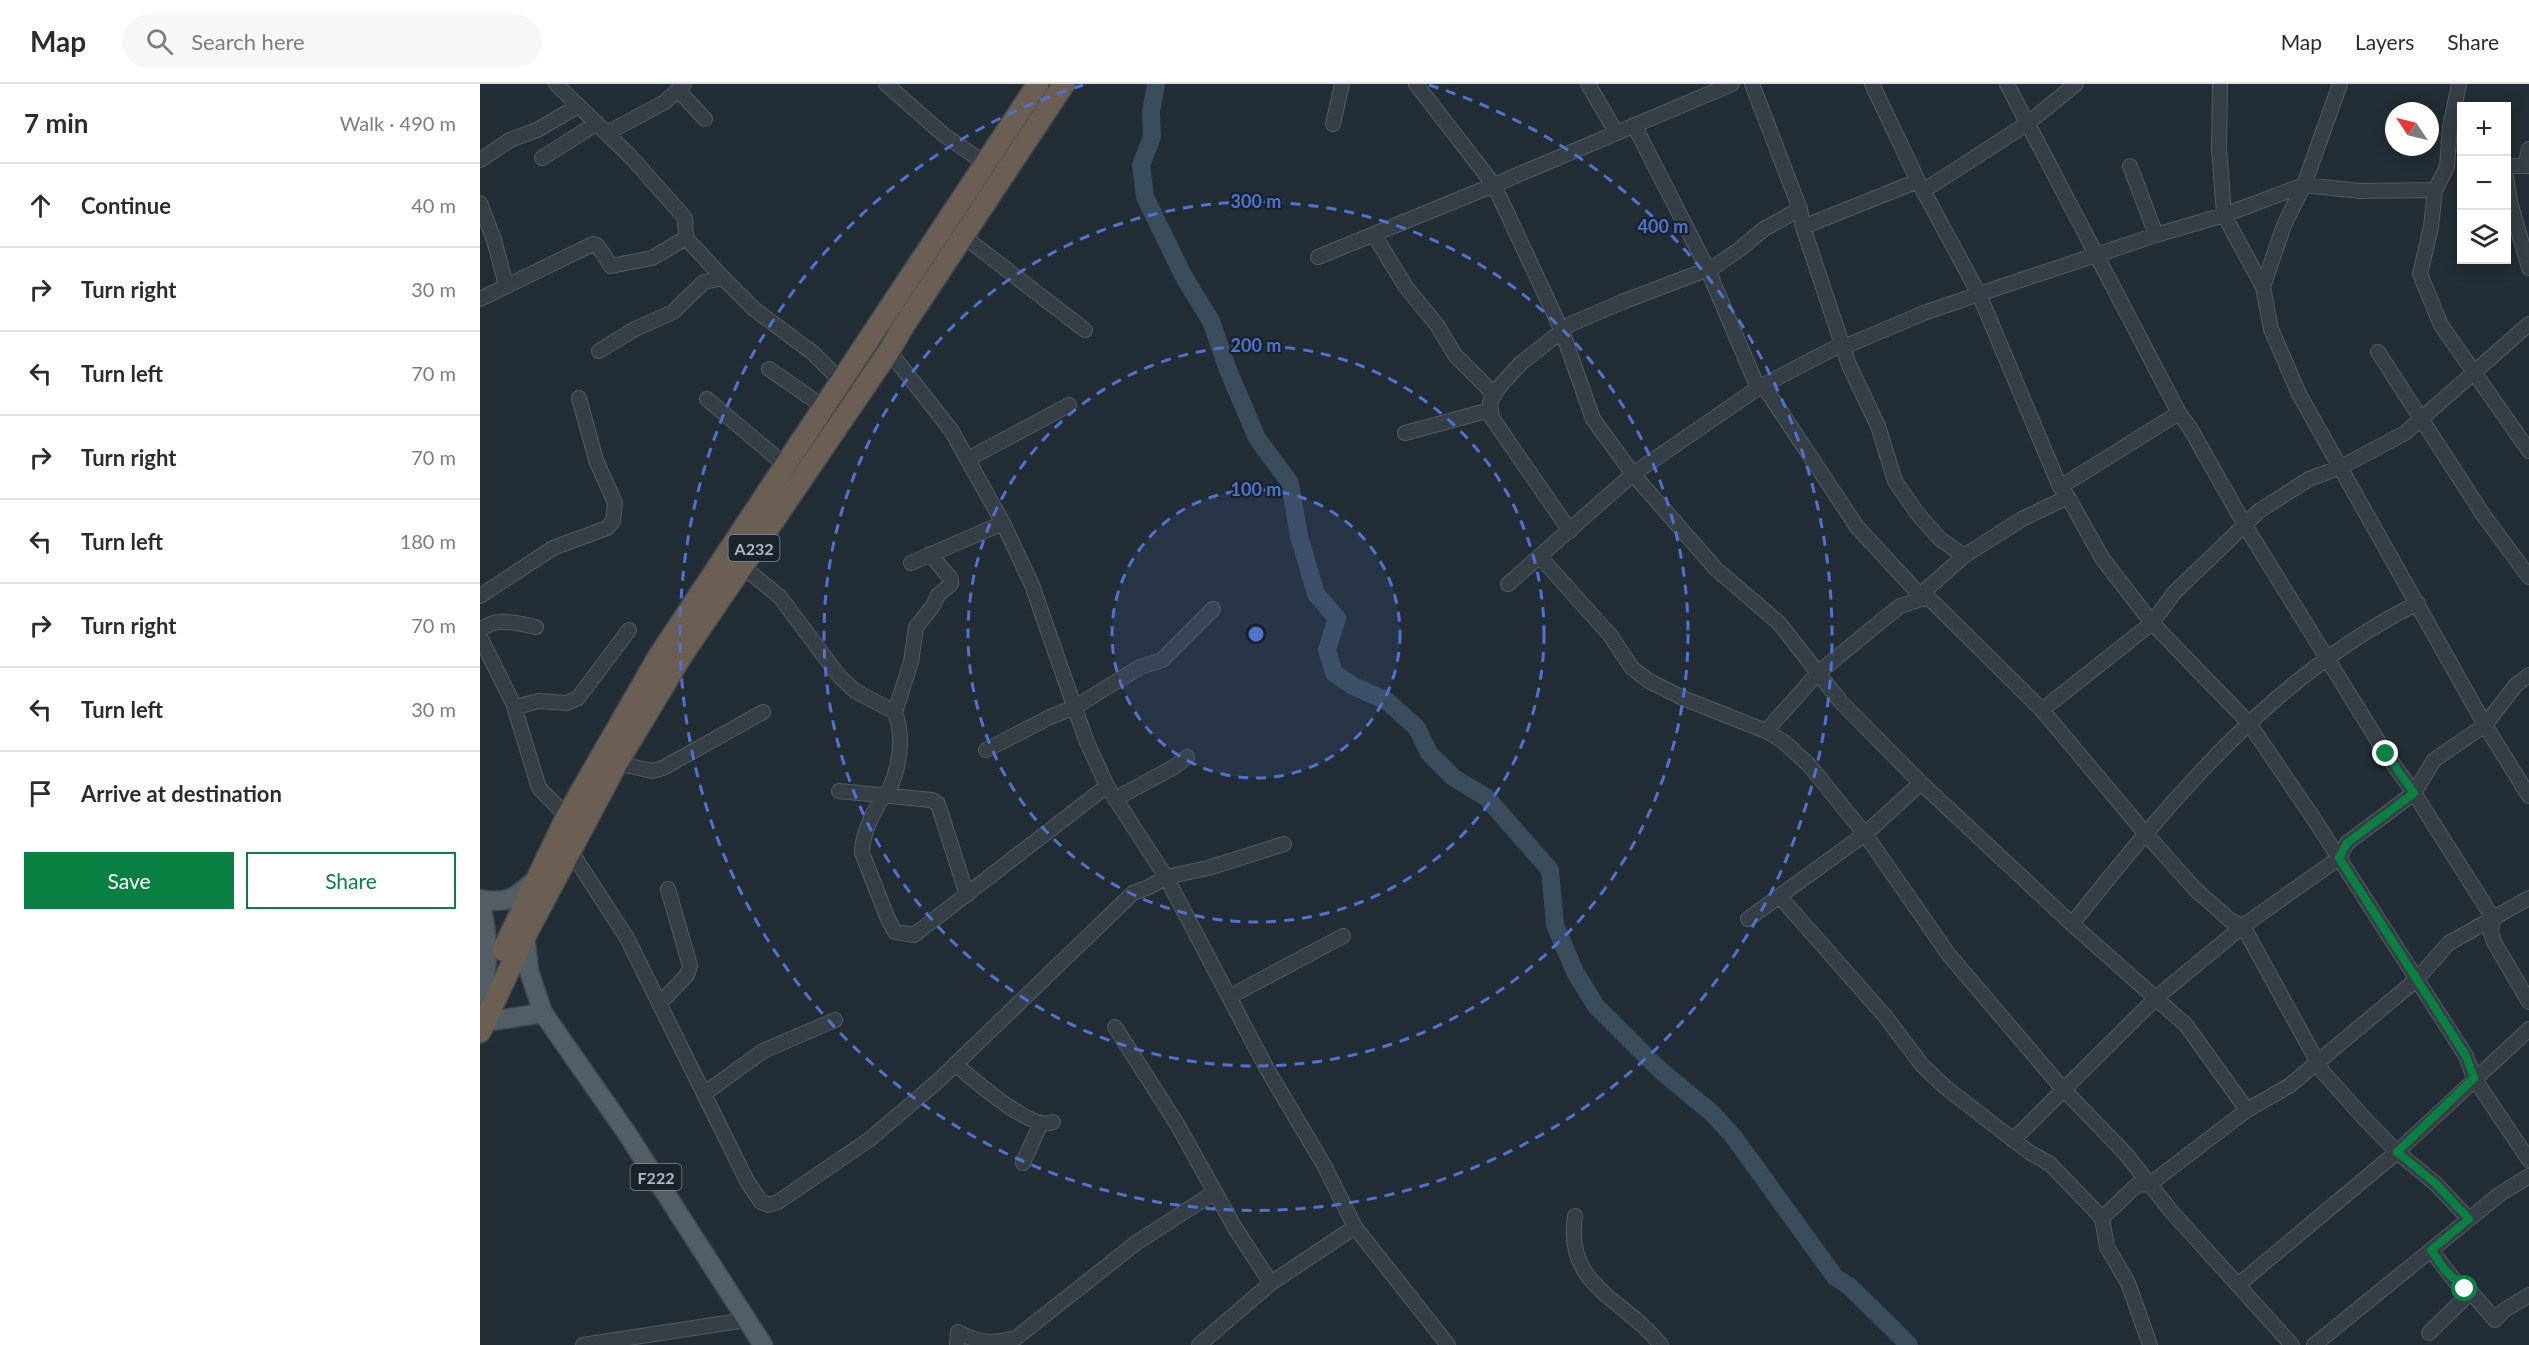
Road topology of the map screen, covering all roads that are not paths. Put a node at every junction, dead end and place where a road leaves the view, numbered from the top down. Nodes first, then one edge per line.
1 (556, 84) edge
2 (886, 84) edge
3 (1038, 84) edge
4 (1064, 84) edge
5 (1342, 84) edge
6 (1416, 84) edge
7 (1588, 84) edge
8 (1732, 84) edge
9 (1752, 84) edge
10 (1872, 84) edge
11 (2007, 84) edge
12 (2076, 84) edge
13 (2220, 84) edge
14 (2340, 84) edge
15 (2459, 84) edge
16 (682, 87) edge
17 (1701, 90) edge
18 (578, 106) junction
19 (705, 119) dead end
20 (2028, 123) junction
21 (1332, 124) dead end
22 (1634, 125) junction
23 (602, 128) junction
24 (1616, 132) junction
25 (2529, 149) edge
26 (542, 158) dead end
27 (480, 160) edge
28 (986, 164) junction
29 (2130, 166) dead end
30 (2511, 166) edge
31 (2527, 166) edge
32 (2446, 167) junction
33 (2457, 167) edge
34 (2304, 185) junction
35 (1494, 186) junction
36 (1920, 186) junction
37 (2435, 190) junction
38 (2511, 202) edge
39 (480, 203) edge
40 (1800, 209) junction
41 (2224, 215) junction
42 (1803, 227) junction
43 (1374, 235) junction
44 (2156, 235) junction
45 (963, 236) junction
46 (686, 238) junction
47 (2097, 256) junction
48 (1318, 257) dead end
49 (1707, 268) junction
50 (2529, 268) edge
51 (928, 269) junction
52 (723, 278) junction
53 (506, 285) junction
54 (2264, 287) junction
55 (1978, 294) junction
56 (480, 299) edge
57 (2529, 324) edge
58 (1085, 330) dead end
59 (1562, 331) junction
60 (1842, 344) junction
61 (599, 351) dead end
62 (890, 351) junction
63 (2378, 352) dead end
64 (769, 369) dead end
65 (2474, 372) junction
66 (840, 380) junction
67 (1760, 386) junction
68 (1494, 394) junction
69 (579, 398) dead end
70 (706, 399) dead end
71 (1070, 405) dead end
72 (824, 407) junction
73 (1490, 410) junction
74 (2179, 413) junction
75 (2420, 417) junction
76 (1405, 433) dead end
77 (2529, 451) edge
78 (968, 459) junction
79 (785, 465) junction
80 (2341, 466) junction
81 (1633, 474) junction
82 (2064, 492) junction
83 (1003, 523) junction
84 (2246, 527) junction
85 (1570, 531) junction
86 (930, 554) junction
87 (1540, 556) junction
88 (1964, 556) junction
89 (911, 562) dead end
90 (742, 566) junction
91 (2529, 577) edge
92 (1508, 584) dead end
93 (1910, 584) junction
94 (480, 596) edge
95 (1924, 596) junction
96 (2418, 603) junction
97 (1900, 606) junction
98 (1213, 609) dead end
99 (2152, 623) junction
100 (536, 627) dead end
101 (629, 630) dead end
102 (480, 632) edge
103 (480, 637) edge
104 (2327, 657) junction
105 (1818, 673) junction
106 (2529, 675) edge
107 (513, 703) junction
108 (1076, 707) junction
109 (2042, 710) junction
110 (763, 712) dead end
111 (895, 712) junction
112 (2248, 722) junction
113 (2485, 724) junction
114 (1766, 731) junction
115 (986, 750) dead end
116 (1187, 757) dead end
117 (616, 763) junction
118 (1922, 783) junction
119 (1107, 786) junction
120 (839, 791) dead end
121 (2414, 793) junction
122 (886, 795) junction
123 (2529, 796) edge
124 (1115, 799) junction
125 (567, 816) junction
126 (2145, 833) junction
127 (1865, 834) junction
128 (1284, 844) dead end
129 (570, 850) junction
130 (2339, 858) junction
131 (1166, 877) junction
132 (537, 878) junction
133 (668, 889) dead end
134 (967, 895) junction
135 (1780, 897) junction
136 (2529, 898) edge
137 (480, 901) edge
138 (2493, 918) junction
139 (1748, 919) dead end
140 (2072, 924) junction
141 (2243, 926) junction
142 (525, 936) junction
143 (1343, 936) dead end
144 (2416, 980) junction
145 (1229, 997) junction
146 (2157, 997) junction
147 (481, 999) edge
148 (2529, 1002) edge
149 (659, 1004) junction
150 (543, 1013) junction
151 (835, 1020) dead end
152 (482, 1027) edge
153 (1116, 1027) dead end
154 (2529, 1029) edge
155 (2317, 1061) junction
156 (955, 1064) junction
157 (2474, 1078) junction
158 (2063, 1089) junction
159 (705, 1093) junction
160 (2247, 1110) junction
161 (2013, 1140) junction
162 (2397, 1152) junction
163 (2529, 1160) edge
164 (1023, 1163) dead end
165 (2529, 1176) edge
166 (2150, 1184) junction
167 (1215, 1192) junction
168 (1575, 1216) dead end
169 (2102, 1218) junction
170 (2469, 1219) junction
171 (1355, 1227) junction
172 (2431, 1250) junction
173 (1271, 1283) junction
174 (2239, 1284) junction
175 (2471, 1292) junction
176 (2529, 1295) edge
177 (747, 1320) junction
178 (2429, 1333) dead end
179 (601, 1344) edge
180 (583, 1345) edge
181 (763, 1345) edge
182 (957, 1345) edge
183 (1199, 1345) edge
184 (1448, 1345) edge
185 (1661, 1345) edge
186 (2150, 1345) edge
187 (2292, 1345) edge
188 (2314, 1345) edge

1 - 18 street
2 - 28 street
3 - 28 highway, A232
4 - 45 highway, A232
5 - 21 street
6 - 35 street
7 - 24 street
8 - 17 street
9 - 40 street
10 - 36 street
11 - 20 street
12 - 20 street
13 - 41 street
14 - 34 street
15 - 32 street
16 - 19 street
16 - 23 street
17 - 22 street
18 - 23 street
18 - 27 street
20 - 36 street
20 - 47 street
22 - 24 street
22 - 49 street
23 - 26 street
23 - 46 street
24 - 35 street
25 - 31 street
28 - 51 highway, A232
29 - 44 street
30 - 31 street
32 - 33 street
32 - 37 street
34 - 37 street
34 - 41 street
34 - 54 street
35 - 43 street
35 - 59 street
36 - 42 street
36 - 55 street
37 - 65 street
38 - 50 street
39 - 53 street
40 - 42 street
40 - 49 street
41 - 44 street
41 - 54 street
42 - 60 street
43 - 48 street
43 - 68 street
44 - 47 street
45 - 51 highway, A232
45 - 58 street
46 - 52 street
46 - 53 street
47 - 55 street
47 - 74 street
49 - 59 street
49 - 67 street
51 - 62 highway, A232
51 - 66 highway, A232
52 - 61 street
52 - 66 street
53 - 56 street
54 - 80 street
55 - 60 street
55 - 82 street
57 - 65 street
59 - 68 street
59 - 81 street
60 - 67 street
60 - 88 street
62 - 78 street
62 - 90 highway, A232
63 - 75 street
64 - 72 street
65 - 75 street
65 - 77 street
66 - 72 highway, A232
67 - 81 street
67 - 93 street
68 - 73 street
69 - 94 street
70 - 79 street
71 - 78 street
72 - 79 highway, A232
73 - 76 street
73 - 85 street
74 - 82 street
74 - 84 street
75 - 80 street
75 - 91 street
78 - 83 street
79 - 125 highway, A232
80 - 84 street
80 - 96 street
81 - 85 street
81 - 105 street
82 - 88 street
82 - 99 street
83 - 86 street
83 - 108 street
84 - 99 street
84 - 104 street
85 - 87 street
86 - 89 street
86 - 111 street
87 - 92 street
87 - 114 street
88 - 95 street
90 - 111 street
90 - 117 highway, A232
93 - 95 street
93 - 97 street
95 - 97 street
95 - 109 street
96 - 104 street
96 - 113 street
97 - 105 street
98 - 108 street
99 - 109 street
99 - 112 street
100 - 102 street
101 - 107 street
103 - 107 street
104 - 112 street
104 - 121 street
105 - 114 street
105 - 118 street
106 - 113 street
107 - 125 street
108 - 115 street
108 - 119 street
109 - 126 street
110 - 117 street
111 - 122 street
112 - 126 street
112 - 130 street
113 - 121 street
113 - 123 street
114 - 127 street
116 - 124 street
117 - 129 highway, A232
118 - 127 street
118 - 140 street
119 - 124 street
119 - 134 street
120 - 122 street
121 - 130 street
121 - 138 street
122 - 134 street
122 - 134 street
124 - 131 street
125 - 132 highway, A232
126 - 140 street
126 - 141 street
127 - 135 street
127 - 158 street
128 - 131 street
129 - 142 highway, A232
129 - 149 street
130 - 141 street
130 - 144 street
131 - 145 street
131 - 156 street
132 - 137 main road
132 - 147 highway, A232
133 - 149 street
135 - 139 street
135 - 161 street
136 - 138 street
137 - 147 main road
138 - 144 street
138 - 148 street
140 - 146 street
141 - 146 street
141 - 155 street
142 - 150 main road, F222
142 - 152 highway, A232
143 - 145 street
144 - 155 street
144 - 157 street
145 - 171 street
146 - 158 street
146 - 160 street
149 - 159 street
150 - 152 main road
150 - 177 main road, F222
151 - 159 street
153 - 167 street
154 - 157 street
155 - 160 street
155 - 162 street
156 - 159 street
156 - 164 street
157 - 162 street
157 - 163 street
158 - 161 street
158 - 166 street
160 - 166 street
161 - 169 street
162 - 170 street
162 - 174 street
165 - 170 street
166 - 169 street
166 - 174 street
167 - 173 street
167 - 182 street
168 - 185 street
169 - 186 street
170 - 172 street
171 - 173 street
171 - 184 street
172 - 175 street
172 - 188 street
173 - 183 street
174 - 187 street
175 - 176 street
175 - 178 street
177 - 179 street
177 - 181 main road, F222
179 - 180 street

